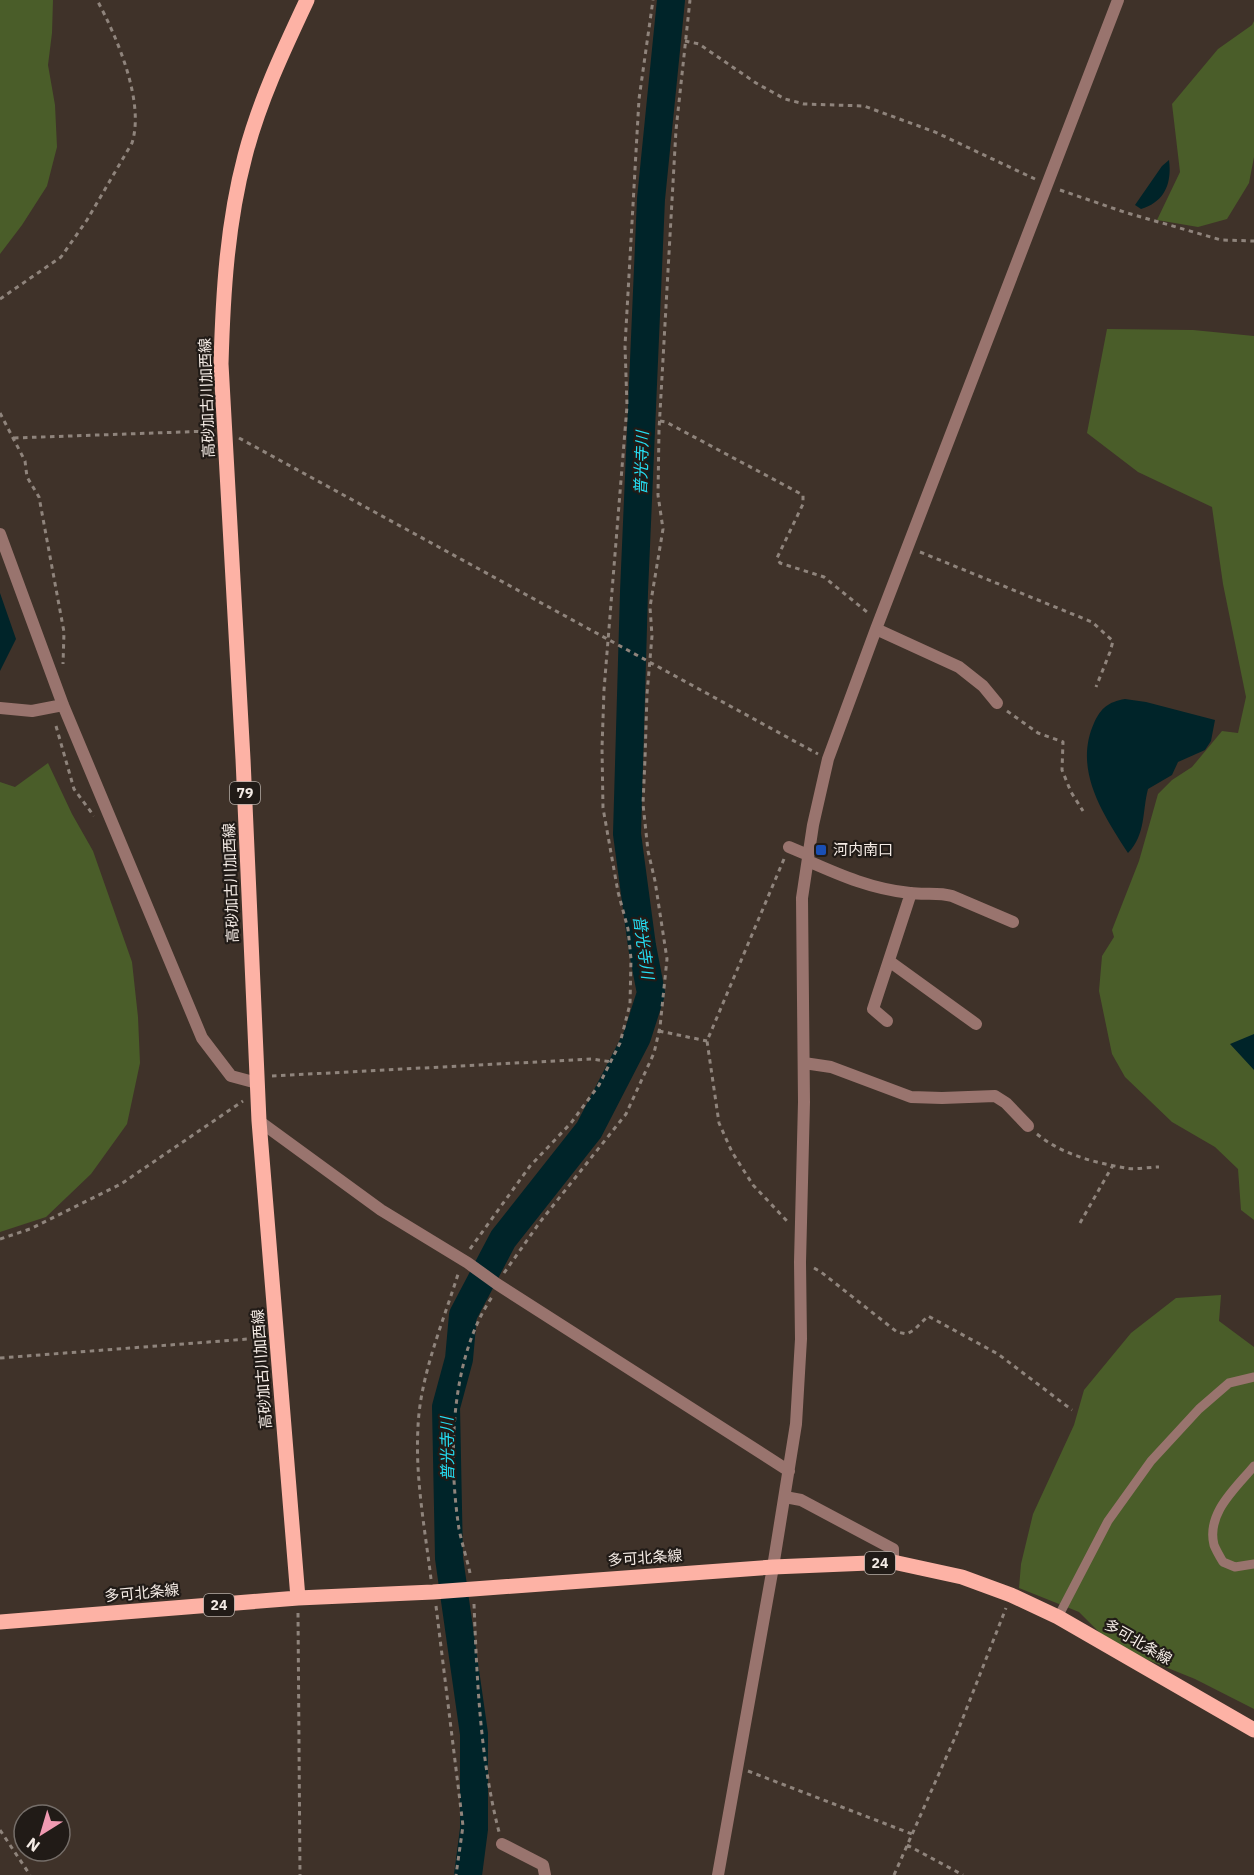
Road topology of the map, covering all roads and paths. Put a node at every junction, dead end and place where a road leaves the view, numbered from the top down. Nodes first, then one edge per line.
1 (97, 0) edge
2 (307, 0) edge
3 (653, 0) edge
4 (690, 0) edge
5 (1118, 0) edge
6 (685, 40) junction
7 (1047, 186) junction
8 (1254, 241) edge
9 (0, 299) edge
10 (0, 413) edge
11 (660, 421) junction
12 (225, 431) junction
13 (14, 438) junction
14 (0, 534) edge
15 (909, 546) junction
16 (878, 624) junction
17 (608, 638) junction
18 (648, 660) junction
19 (55, 681) junction
20 (1096, 687) dead end
21 (997, 703) joint
22 (63, 705) junction
23 (50, 707) junction
24 (0, 708) edge
25 (828, 759) junction
26 (1083, 812) dead end
27 (116, 830) junction
28 (789, 847) joint
29 (808, 858) junction
30 (910, 893) junction
31 (1013, 922) dead end
32 (889, 961) junction
33 (886, 1021) dead end
34 (976, 1024) dead end
35 (659, 1031) junction
36 (707, 1041) junction
37 (612, 1062) junction
38 (804, 1063) junction
39 (257, 1080) junction
40 (258, 1099) junction
41 (259, 1121) junction
42 (1028, 1126) joint
43 (1113, 1165) junction
44 (1159, 1167) dead end
45 (1080, 1223) dead end
46 (801, 1229) junction
47 (0, 1239) edge
48 (466, 1262) junction
49 (800, 1262) junction
50 (497, 1284) junction
51 (278, 1336) junction
52 (0, 1358) edge
53 (1254, 1377) edge
54 (1072, 1410) dead end
55 (1254, 1466) edge
56 (789, 1471) junction
57 (785, 1497) junction
58 (893, 1562) junction
59 (1254, 1564) edge
60 (773, 1566) junction
61 (470, 1588) junction
62 (435, 1591) junction
63 (1011, 1595) junction
64 (298, 1598) junction
65 (1058, 1617) junction
66 (0, 1622) edge
67 (1254, 1730) edge
68 (737, 1767) junction
69 (0, 1830) edge
70 (912, 1834) junction
71 (502, 1844) joint
72 (907, 1845) junction
73 (30, 1875) edge
74 (300, 1875) edge
75 (456, 1875) edge
76 (545, 1875) edge
77 (718, 1875) edge
78 (894, 1875) edge
79 (963, 1875) edge

1 - 9 path
2 - 12 main road, 高砂加古川加西線 / 79
3 - 17 path
4 - 6 path
5 - 7 street
6 - 7 path
6 - 11 path
7 - 8 path
7 - 15 street
10 - 13 path
11 - 16 path
11 - 18 path
12 - 13 path
12 - 17 path
12 - 39 main road, 高砂加古川加西線 / 79
13 - 19 path
14 - 19 street
15 - 16 street
15 - 20 path
16 - 21 street
16 - 25 street
17 - 18 path
17 - 37 path
18 - 25 path
18 - 35 path
19 - 22 street
21 - 26 path
22 - 23 street
22 - 27 street
23 - 24 street
23 - 27 path
25 - 29 street
27 - 39 street
28 - 29 street
28 - 36 path
29 - 30 street
29 - 38 street
30 - 31 street
30 - 32 street
32 - 33 street
32 - 34 street
35 - 36 path
35 - 50 path
36 - 46 path
37 - 39 path
37 - 48 path
38 - 42 street
38 - 46 street
39 - 40 main road, 高砂加古川加西線 / 79
40 - 41 main road, 高砂加古川加西線 / 79
40 - 47 path
41 - 48 street
41 - 51 main road, 高砂加古川加西線 / 79
42 - 43 path
43 - 44 path
43 - 45 path
46 - 49 street
48 - 50 street
48 - 62 path
49 - 54 path
49 - 56 street
50 - 56 street
50 - 61 path
51 - 52 path
51 - 64 main road, 高砂加古川加西線 / 79
53 - 65 lane
55 - 59 lane
56 - 57 street
57 - 58 street
57 - 60 street
58 - 60 main road, 多可北条線 / 24
58 - 63 main road, 多可北条線 / 24
60 - 61 main road, 多可北条線 / 24
60 - 68 street
61 - 62 main road, 多可北条線 / 24
61 - 71 path
62 - 64 main road, 多可北条線 / 24
62 - 75 path
63 - 65 main road, 多可北条線 / 24
63 - 70 path
64 - 66 main road, 多可北条線 / 24
64 - 74 path
65 - 67 main road, 多可北条線 / 24
68 - 70 path
68 - 77 street
69 - 73 path
70 - 72 path
71 - 76 street
72 - 78 path
72 - 79 path

